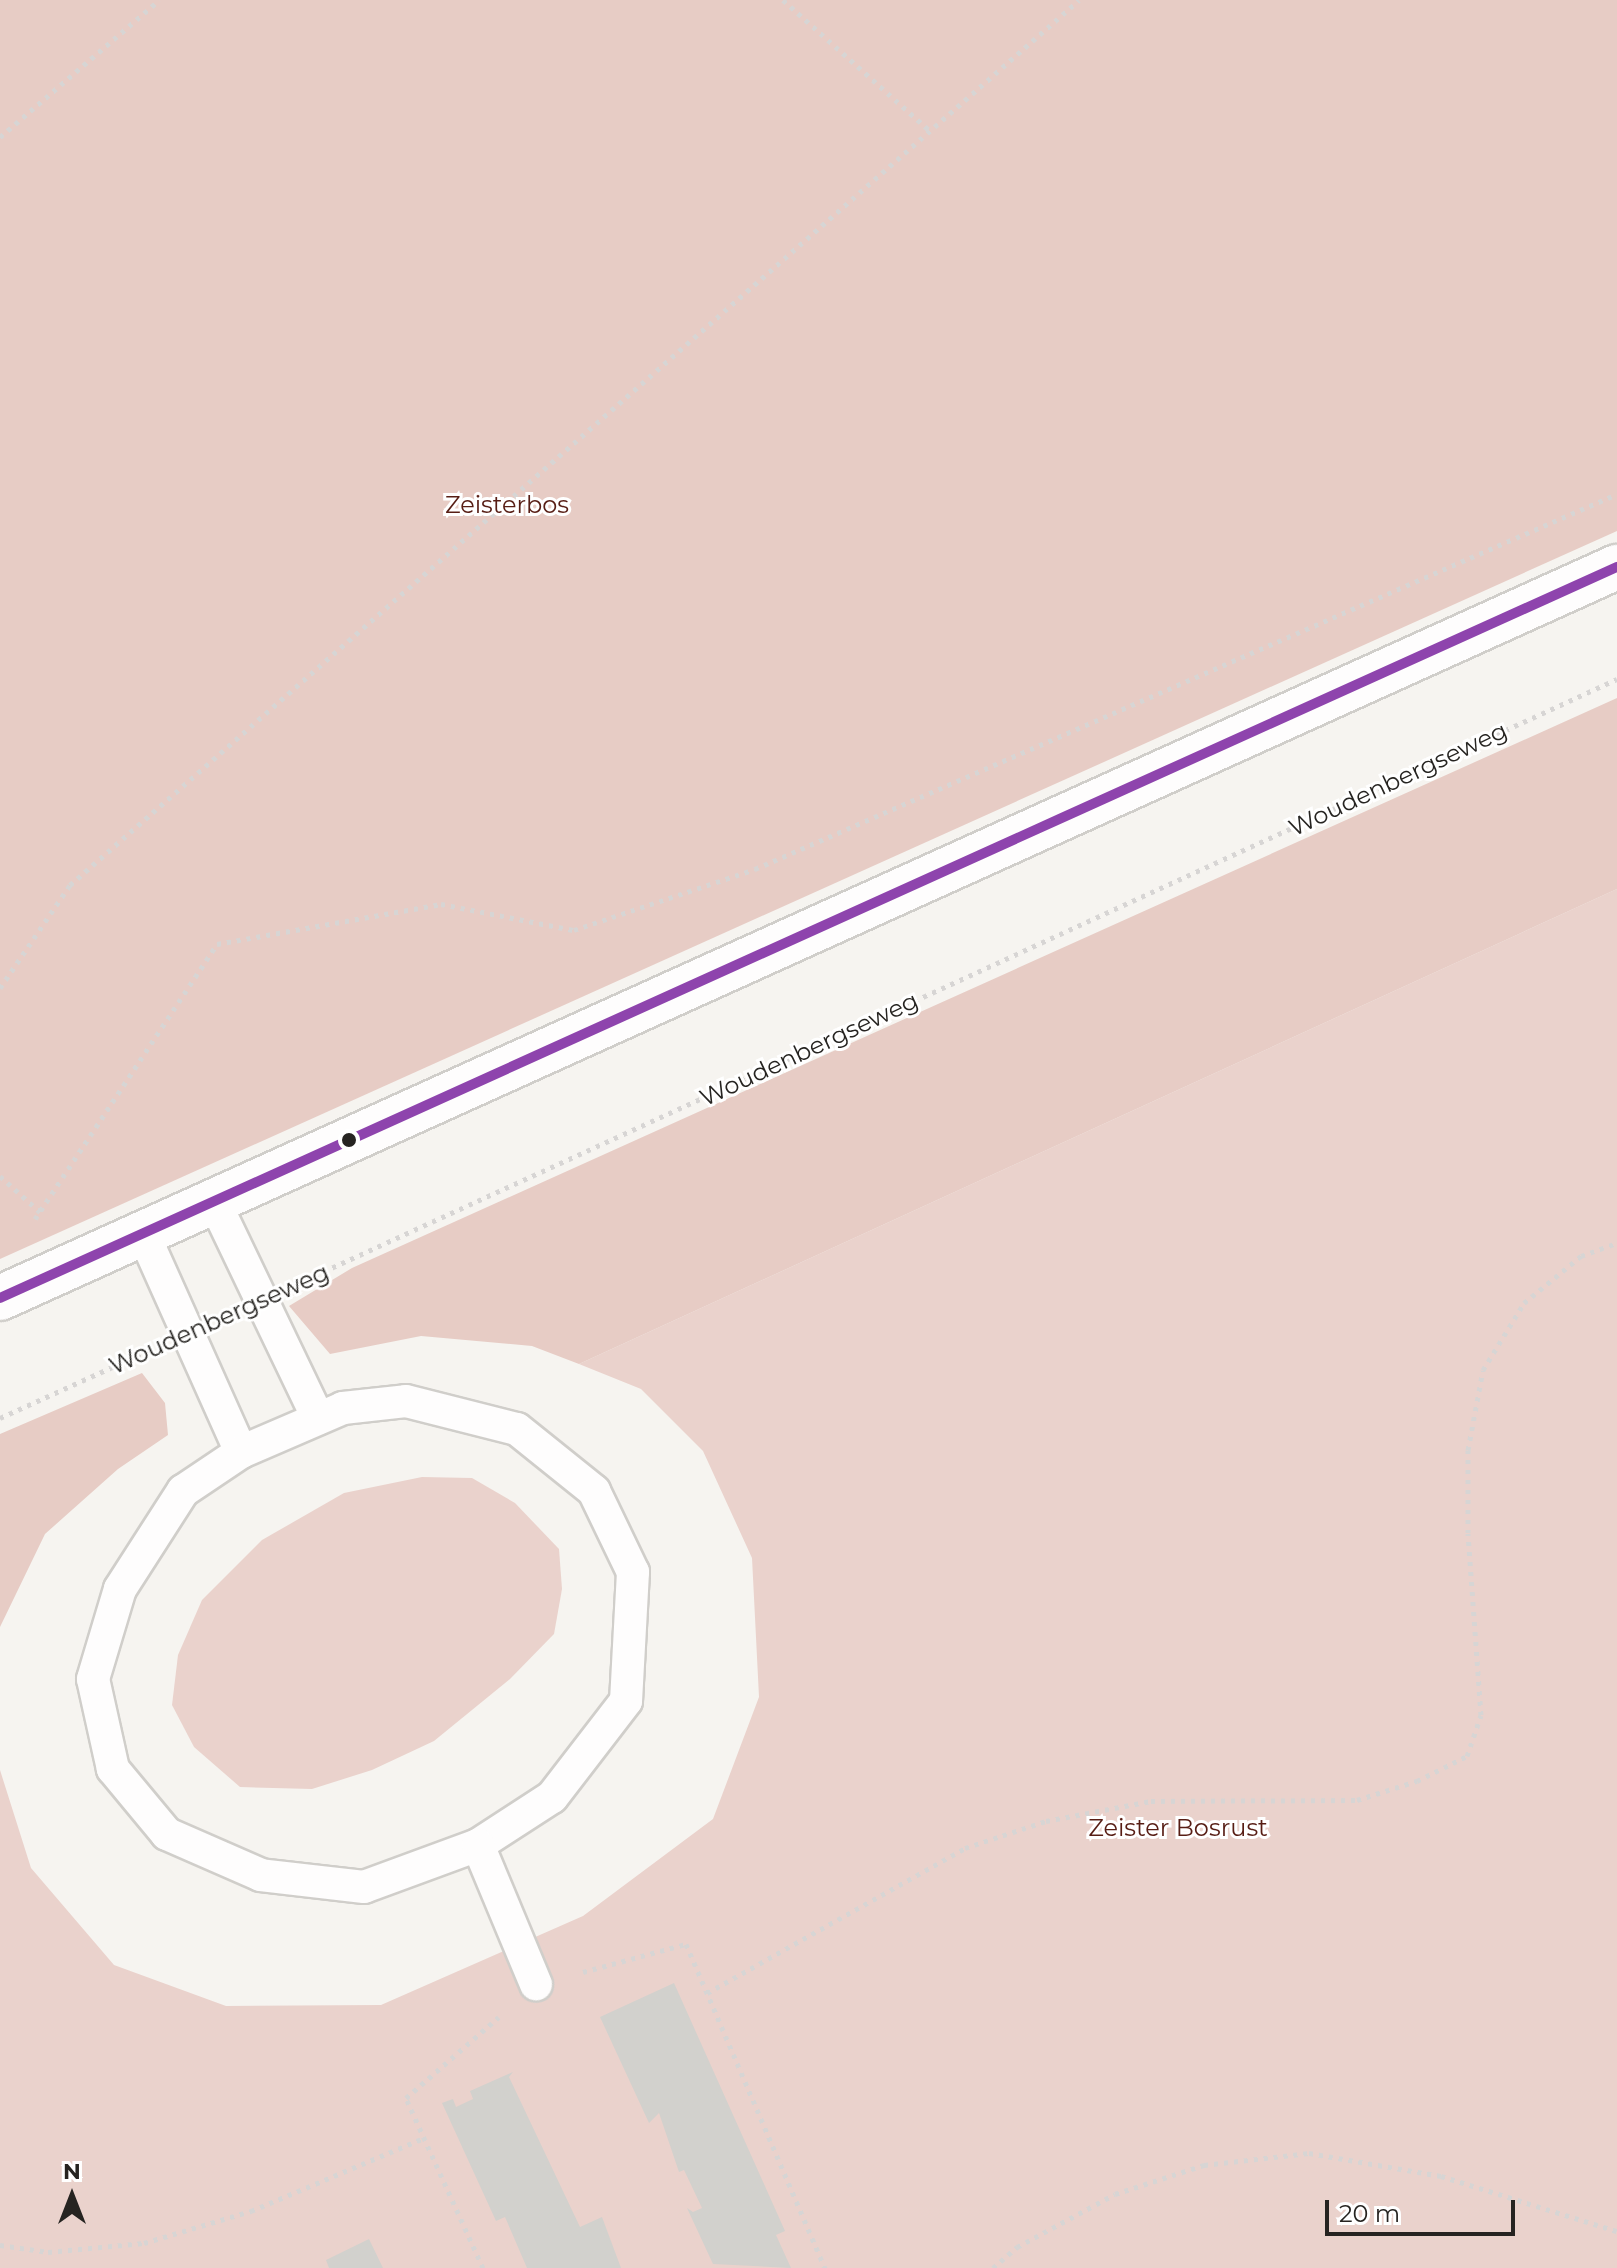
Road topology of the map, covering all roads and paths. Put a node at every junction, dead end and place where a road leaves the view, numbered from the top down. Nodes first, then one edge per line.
1 (159, 0) edge
2 (783, 0) edge
3 (1079, 0) edge
4 (931, 132) junction
5 (0, 137) edge
6 (1617, 494) edge
7 (1617, 567) edge
8 (1617, 679) edge
9 (0, 988) edge
10 (214, 1201) junction
11 (33, 1222) dead end
12 (143, 1233) junction
13 (1617, 1243) edge
14 (0, 1298) edge
15 (261, 1300) junction
16 (191, 1332) junction
17 (0, 1418) edge
18 (318, 1418) junction
19 (241, 1452) junction
20 (478, 1845) junction
21 (536, 1984) junction
22 (707, 1993) junction
23 (424, 2138) junction
24 (1617, 2231) edge
25 (0, 2245) edge
26 (483, 2268) edge
27 (825, 2268) edge
28 (993, 2268) edge

1 - 5 path
2 - 4 path
3 - 4 path
4 - 9 path
6 - 11 path
7 - 10 main road
8 - 15 path, Woudenbergseweg
10 - 12 main road
10 - 15 lane
12 - 14 main road
12 - 16 lane
13 - 22 path
15 - 18 lane
16 - 17 path, Woudenbergseweg
16 - 19 lane
18 - 19 lane
18 - 20 lane
19 - 20 lane
20 - 21 lane
21 - 22 path
21 - 23 path
22 - 27 path
23 - 25 path
23 - 26 path
24 - 28 path

